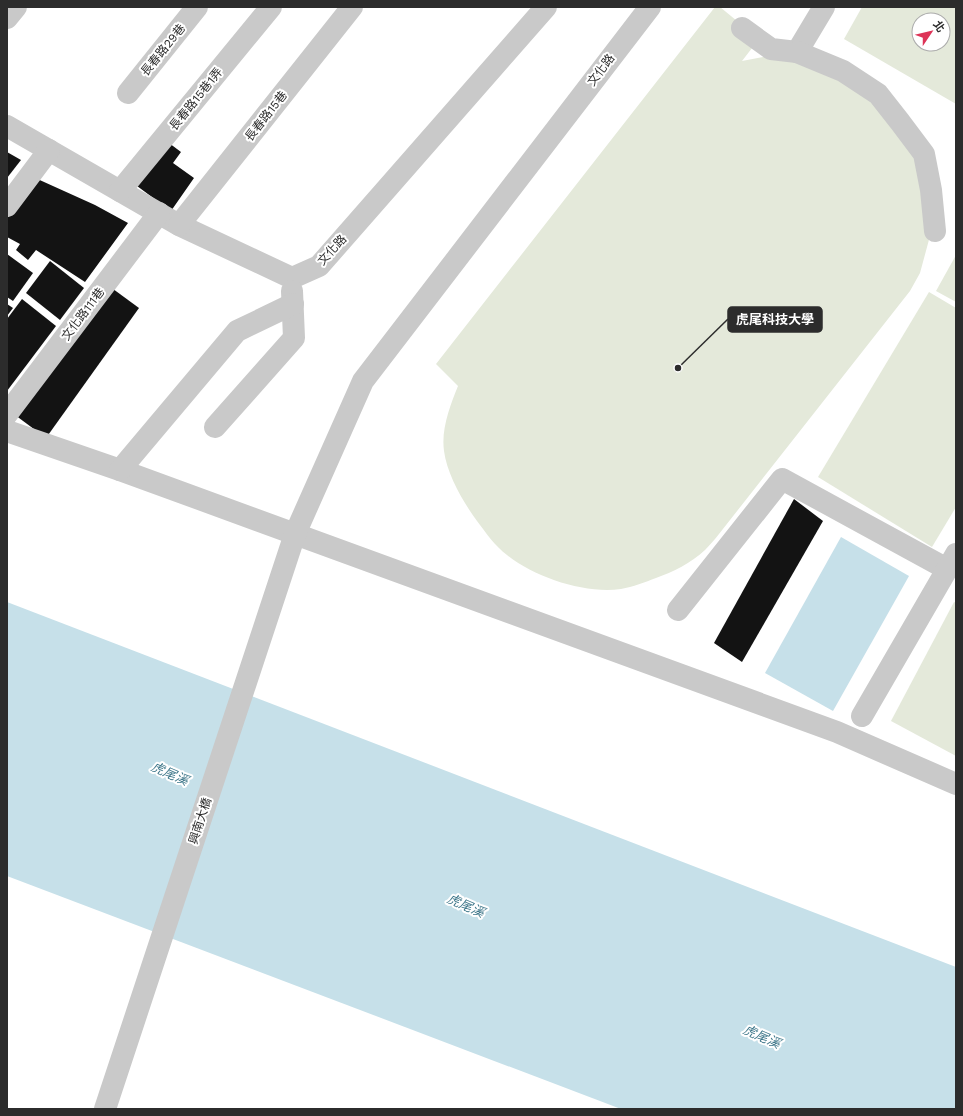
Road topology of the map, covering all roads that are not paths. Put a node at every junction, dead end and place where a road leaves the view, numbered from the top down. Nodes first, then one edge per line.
1 (16, 7) edge
2 (197, 7) edge
3 (271, 7) edge
4 (352, 7) edge
5 (546, 7) edge
6 (650, 7) edge
7 (824, 7) edge
8 (7, 18) edge
9 (742, 28) dead end
10 (797, 52) junction
11 (128, 93) dead end
12 (7, 126) edge
13 (49, 150) junction
14 (120, 191) junction
15 (7, 206) edge
16 (159, 213) junction
17 (179, 225) junction
18 (935, 231) dead end
19 (292, 278) junction
20 (293, 304) junction
21 (7, 414) edge
22 (215, 427) dead end
23 (7, 431) edge
24 (120, 470) junction
25 (294, 534) junction
26 (950, 573) edge
27 (678, 610) dead end
28 (862, 716) dead end
29 (956, 784) edge
30 (104, 1109) edge

1 - 8 street
2 - 11 street, 長春路29巷
3 - 14 street, 長春路15巷1弄
4 - 17 street, 長春路15巷
5 - 19 street, 文化路
6 - 25 street, 文化路
7 - 10 street
9 - 10 street
10 - 18 street
12 - 13 street
13 - 14 street
13 - 15 street
14 - 16 street
16 - 17 street
16 - 21 street, 文化路111巷
17 - 19 street
19 - 20 street
20 - 22 street
20 - 24 street
23 - 24 street
24 - 25 street
25 - 29 street
25 - 30 street, 興南大橋
26 - 27 street
26 - 28 street

